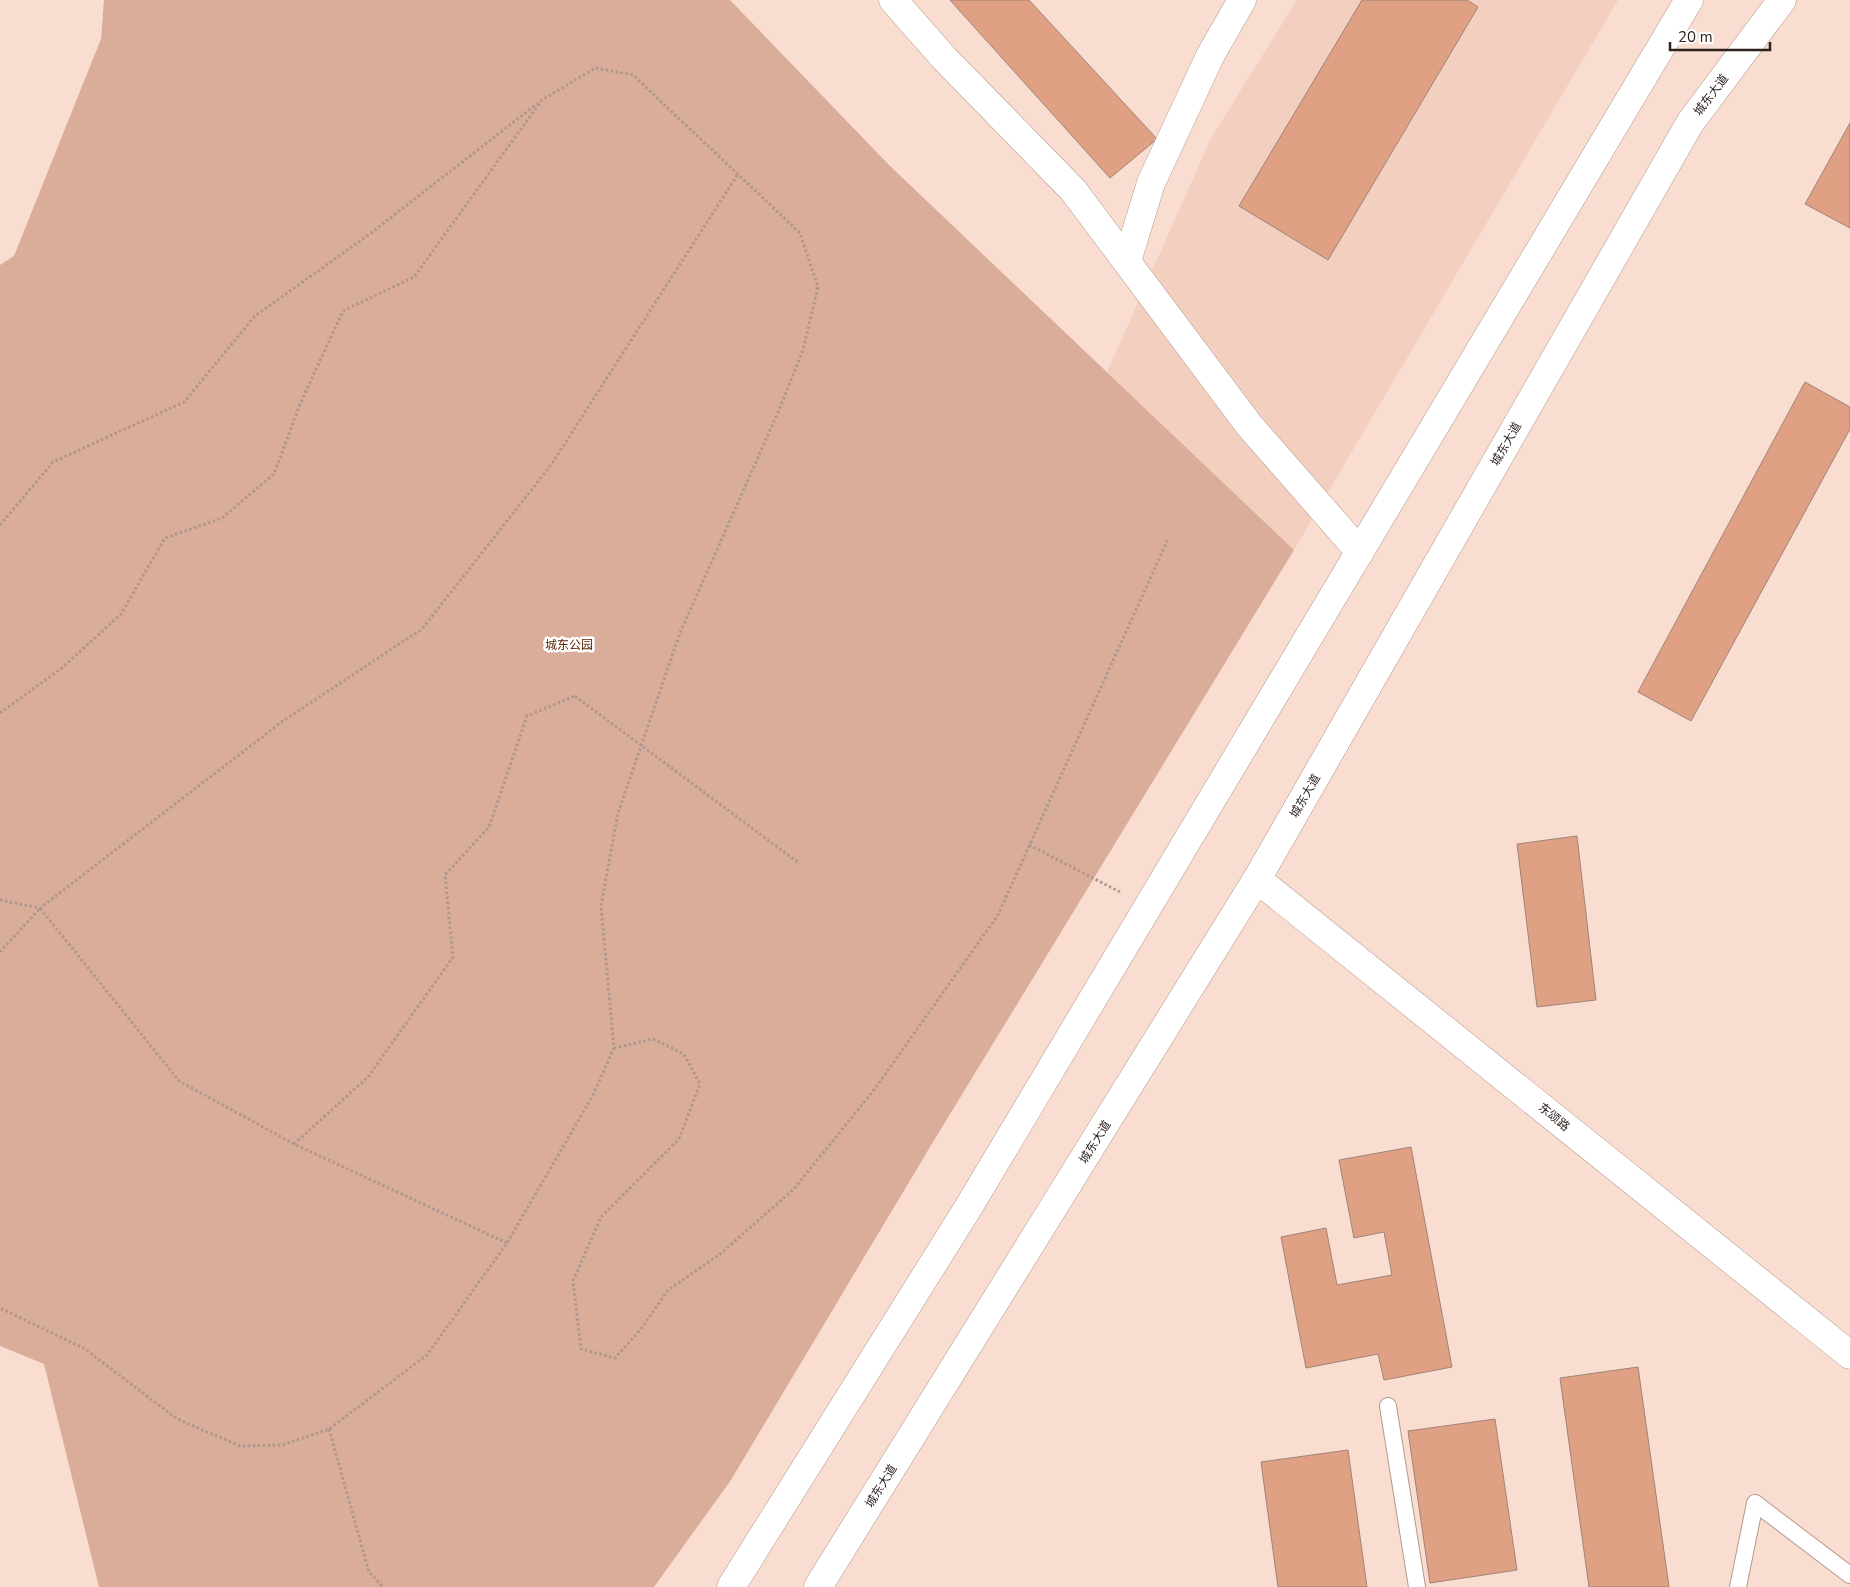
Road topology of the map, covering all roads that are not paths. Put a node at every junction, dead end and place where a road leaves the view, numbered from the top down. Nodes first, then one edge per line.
1 (893, 0) edge
2 (1242, 0) edge
3 (1689, 0) edge
4 (1782, 0) edge
5 (1127, 261) junction
6 (1360, 552) junction
7 (1258, 879) junction
8 (1850, 1355) edge
9 (1388, 1406) dead end
10 (1850, 1575) edge
11 (731, 1587) edge
12 (818, 1587) edge
13 (1417, 1587) edge
14 (1738, 1587) edge

1 - 5 main road
2 - 5 main road
3 - 6 main road
4 - 7 main road, 城东大道
5 - 6 main road
6 - 11 main road
7 - 8 main road, 东颂路
7 - 12 main road, 城东大道
9 - 13 lane
10 - 14 lane

